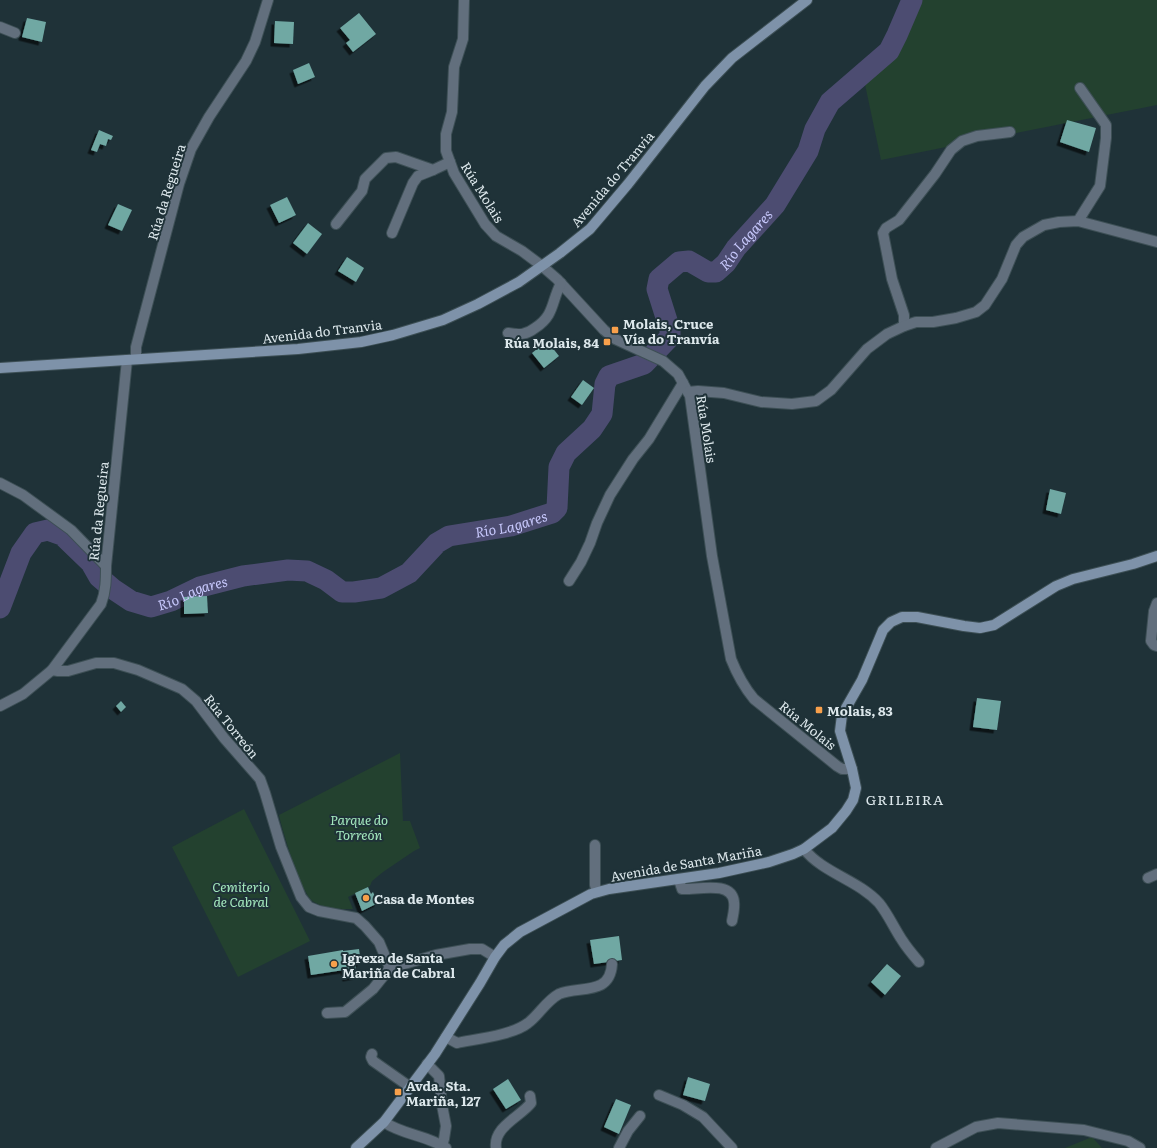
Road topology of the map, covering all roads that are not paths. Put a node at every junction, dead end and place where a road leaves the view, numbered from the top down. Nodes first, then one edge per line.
1 (268, 0) edge
2 (464, 0) edge
3 (807, 0) edge
4 (0, 27) edge
5 (15, 33) dead end
6 (1080, 88) dead end
7 (1010, 132) dead end
8 (450, 162) junction
9 (433, 170) junction
10 (1078, 220) junction
11 (336, 224) dead end
12 (392, 233) dead end
13 (1157, 242) edge
14 (542, 266) junction
15 (561, 283) junction
16 (904, 326) junction
17 (508, 333) dead end
18 (132, 359) junction
19 (0, 368) edge
20 (686, 388) junction
21 (0, 483) edge
22 (1157, 556) edge
23 (106, 566) junction
24 (569, 581) dead end
25 (1157, 603) edge
26 (1157, 646) edge
27 (52, 670) junction
28 (0, 706) edge
29 (852, 769) junction
30 (595, 846) dead end
31 (804, 849) junction
32 (679, 880) junction
33 (597, 892) junction
34 (732, 921) dead end
35 (495, 957) junction
36 (919, 962) dead end
37 (612, 964) dead end
38 (390, 968) junction
39 (327, 1013) dead end
40 (446, 1037) junction
41 (372, 1054) dead end
42 (427, 1064) junction
43 (410, 1087) junction
44 (530, 1096) dead end
45 (659, 1096) dead end
46 (640, 1116) dead end
47 (384, 1122) junction
48 (444, 1147) edge
49 (356, 1148) edge
50 (496, 1148) edge
51 (619, 1148) edge
52 (732, 1148) edge
53 (936, 1148) edge
54 (1140, 1148) edge

1 - 18 street, Rúa da Regueira
2 - 8 street, Rúa Molais
3 - 14 main road, Avenida do Tranvia
4 - 5 street
6 - 10 street
7 - 16 street
8 - 9 street
8 - 14 street, Rúa Molais
9 - 11 street
9 - 12 street
10 - 13 street
10 - 16 street
14 - 15 street, Rúa Molais
14 - 18 main road, Avenida do Tranvia
15 - 17 street
15 - 20 street, Rúa Molais
16 - 20 street
18 - 19 main road, Avenida do Tranvia
18 - 23 street, Rúa da Regueira
20 - 24 street
20 - 29 street, Rúa Molais
21 - 23 street
22 - 29 main road, Avenida de Santa Mariña
23 - 27 street, Rúa da Regueira
25 - 26 street
27 - 28 street
27 - 38 street, Rúa Torreón
29 - 31 main road, Avenida de Santa Mariña
30 - 33 street
31 - 32 main road, Avenida de Santa Mariña
31 - 36 street
32 - 33 main road, Avenida de Santa Mariña
32 - 34 street
33 - 35 main road, Avenida de Santa Mariña
35 - 38 street
35 - 40 main road, Avenida de Santa Mariña
37 - 40 street
38 - 39 street
40 - 42 main road, Avenida de Santa Mariña
41 - 43 street
42 - 43 main road, Avenida de Santa Mariña
42 - 48 street
43 - 47 main road, Avenida de Santa Mariña
44 - 50 street
45 - 52 street
46 - 51 street
47 - 48 street
47 - 49 main road, Avenida de Santa Mariña
53 - 54 street

